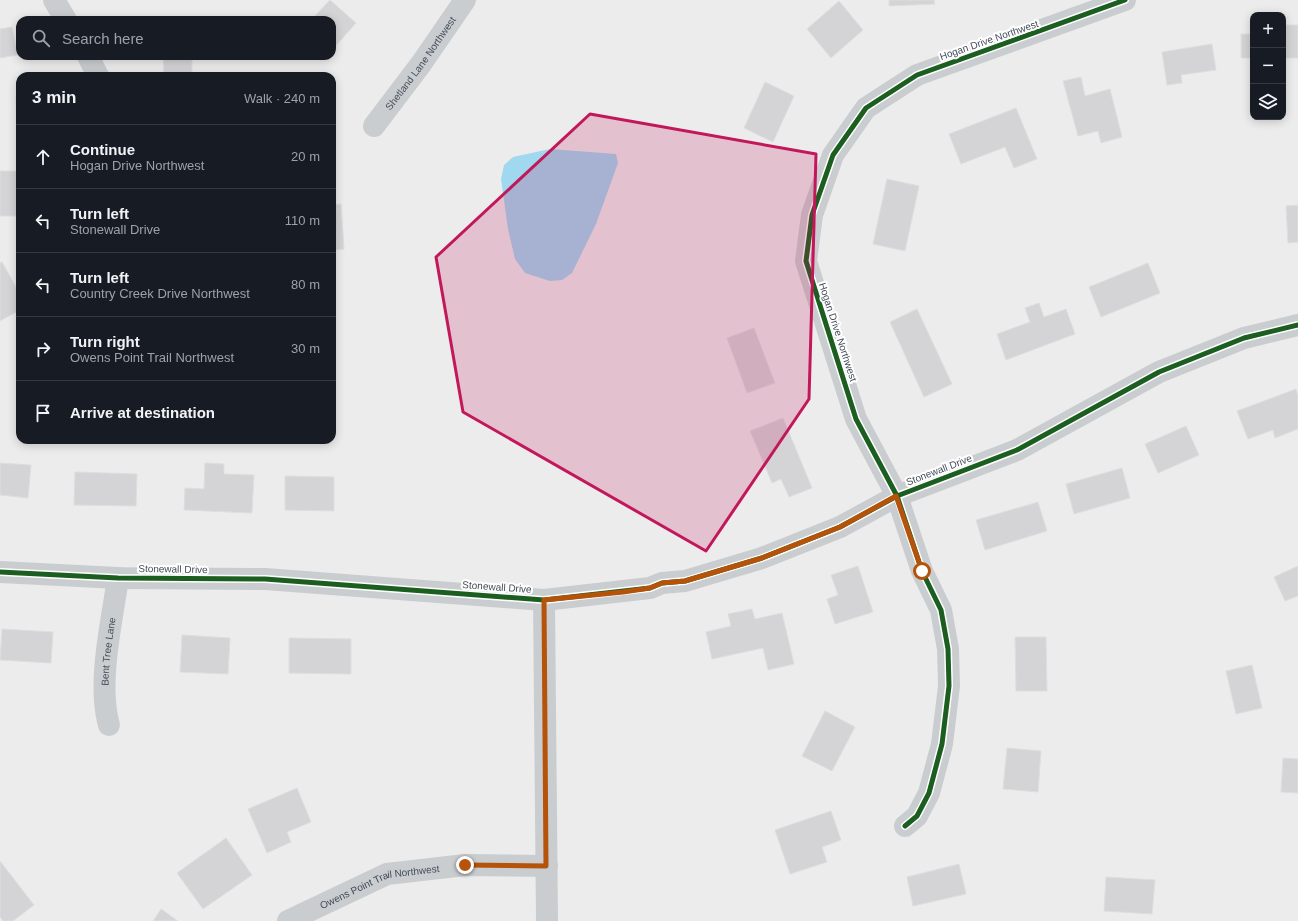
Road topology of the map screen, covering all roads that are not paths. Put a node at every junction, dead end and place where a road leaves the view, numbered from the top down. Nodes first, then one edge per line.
1 (54, 0) edge
2 (465, 0) edge
3 (1119, 1) edge
4 (64, 16) edge
5 (90, 60) edge
6 (96, 72) edge
7 (374, 126) dead end
8 (1298, 325) edge
9 (896, 496) junction
10 (0, 572) edge
11 (118, 578) junction
12 (544, 600) junction
13 (109, 725) dead end
14 (905, 826) dead end
15 (546, 866) junction
16 (288, 921) edge
17 (547, 921) edge

1 - 4 street
2 - 7 street, Shetland Lane Northwest
3 - 9 street, Hogan Drive Northwest
5 - 6 street
8 - 9 street, Stonewall Drive
9 - 12 street, Stonewall Drive
9 - 14 street, Hogan Drive Northwest
10 - 11 street, Stonewall Drive
11 - 12 street, Stonewall Drive
11 - 13 street, Bent Tree Lane
12 - 15 street
15 - 16 street, Owens Point Trail Northwest
15 - 17 street

